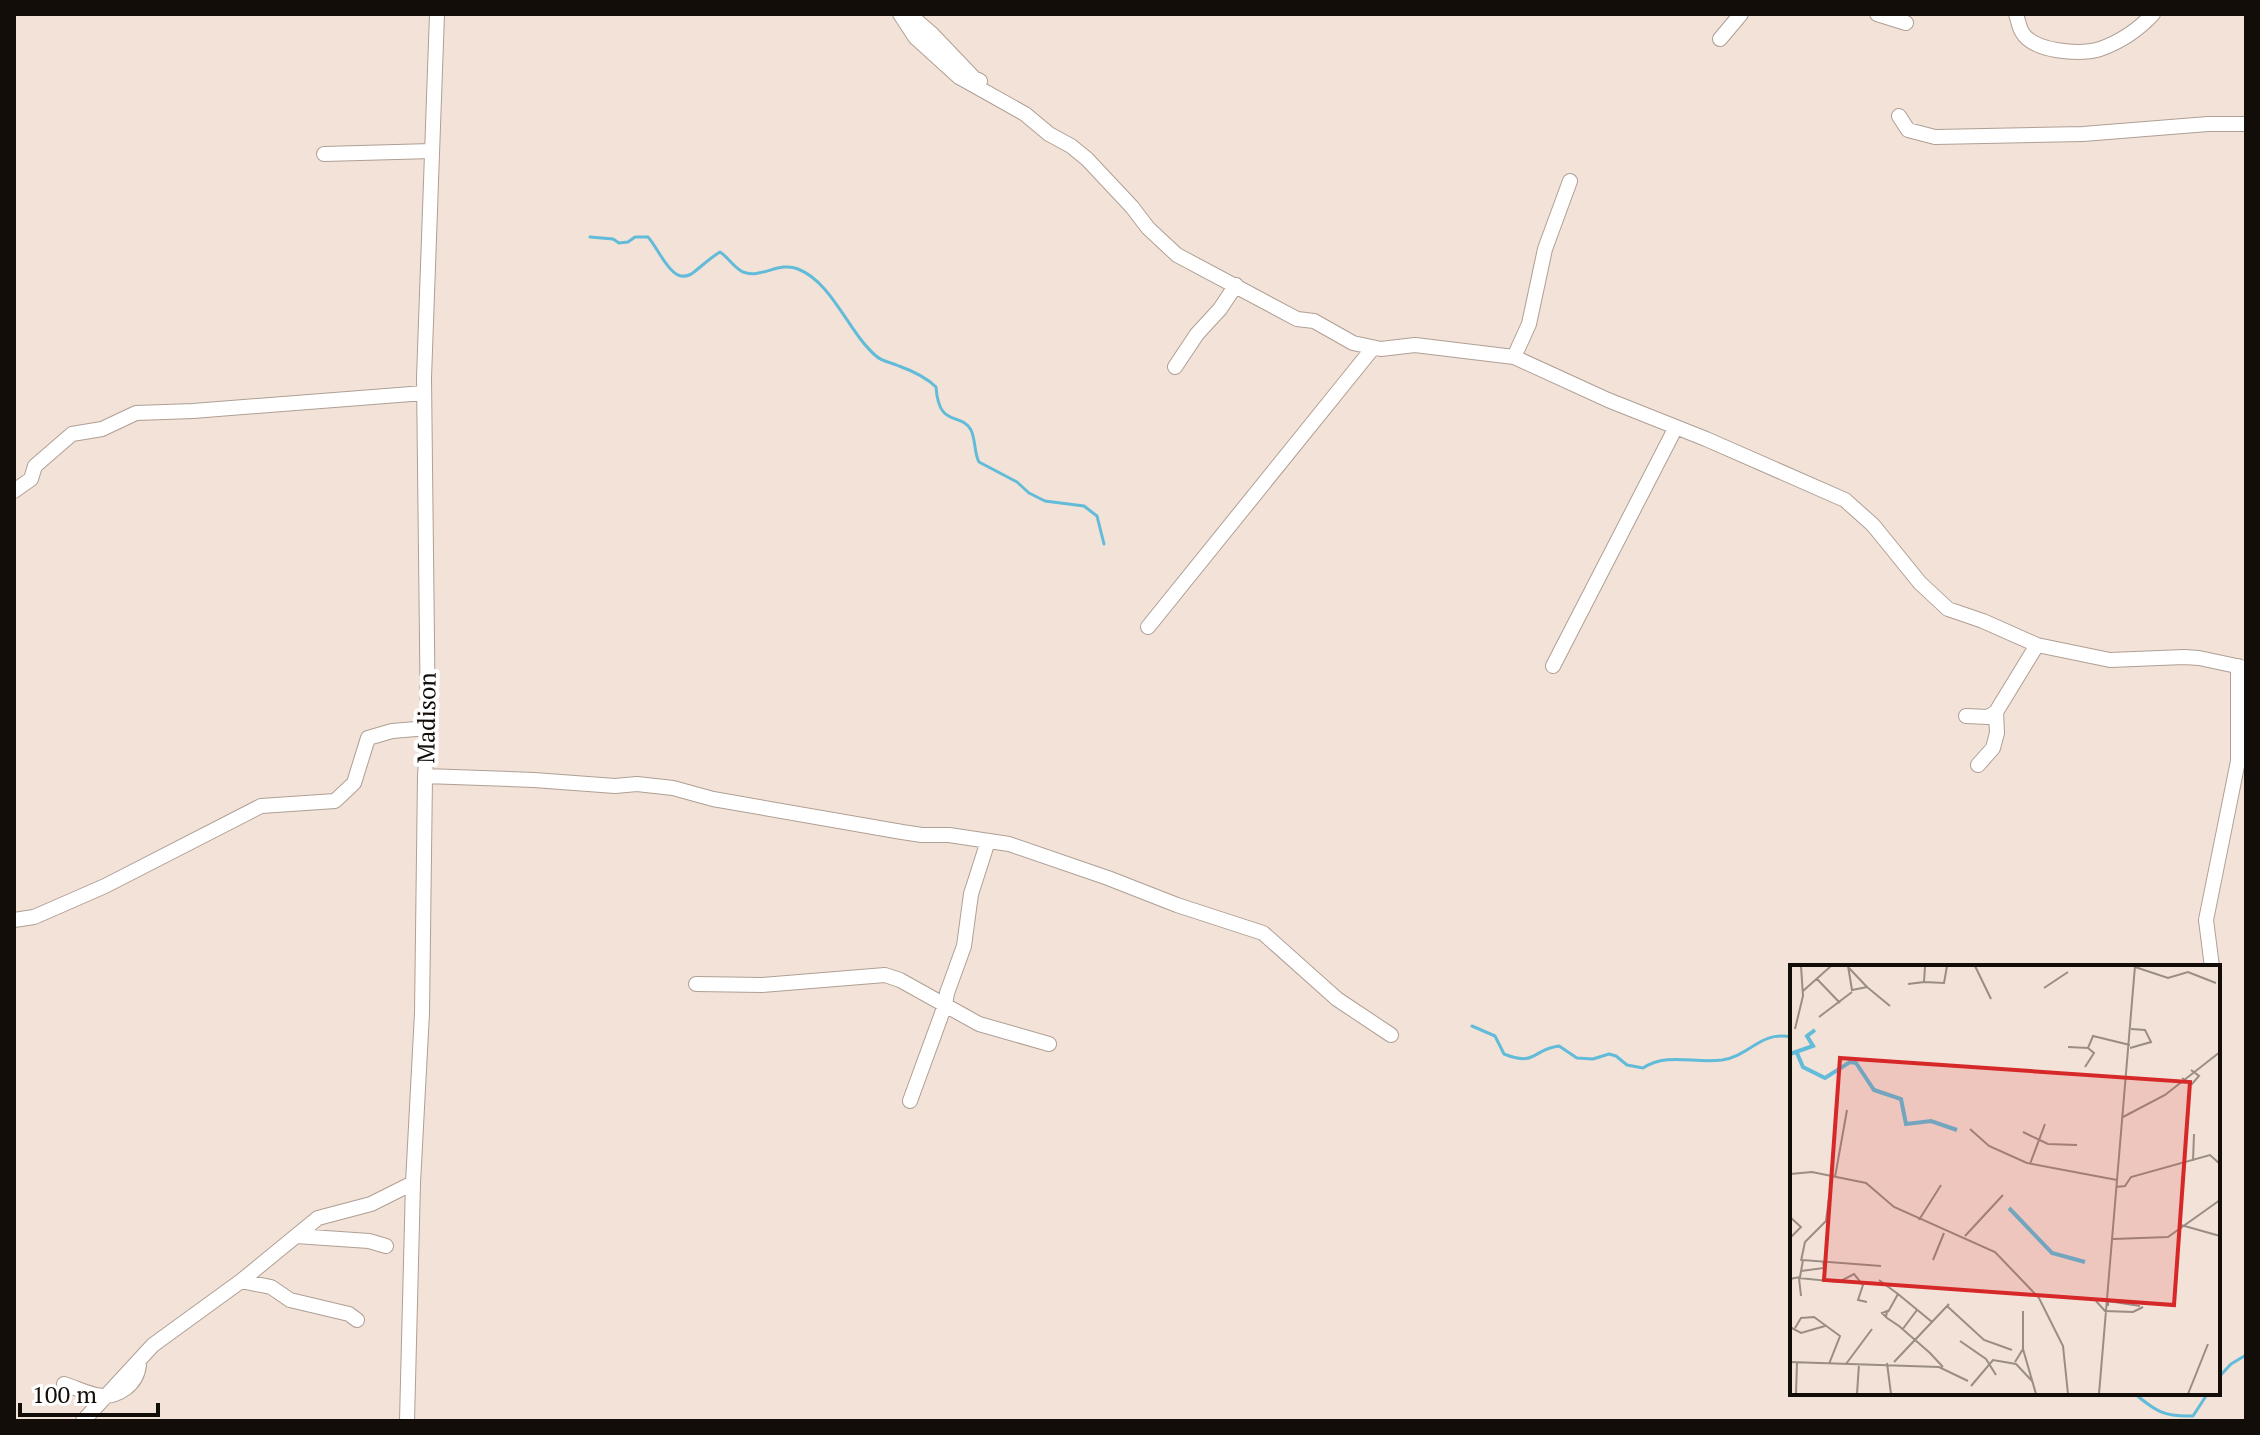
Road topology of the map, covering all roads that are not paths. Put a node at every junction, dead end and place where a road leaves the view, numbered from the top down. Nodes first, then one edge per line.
1 (437, 14) edge
2 (900, 14) edge
3 (909, 14) edge
4 (1741, 14) edge
5 (1877, 14) edge
6 (2016, 14) edge
7 (2153, 14) edge
8 (1906, 23) dead end
9 (1720, 39) dead end
10 (1004, 102) junction
11 (1899, 116) dead end
12 (2246, 124) edge
13 (432, 151) junction
14 (324, 154) dead end
15 (1570, 181) dead end
16 (1236, 285) junction
17 (1373, 348) junction
18 (1514, 357) junction
19 (1175, 367) dead end
20 (424, 393) junction
21 (1676, 427) junction
22 (14, 491) edge
23 (1148, 627) dead end
24 (2037, 645) junction
25 (1553, 666) dead end
26 (2242, 667) edge
27 (1996, 712) junction
28 (1966, 716) dead end
29 (428, 728) junction
30 (1978, 765) dead end
31 (425, 776) junction
32 (988, 841) junction
33 (14, 920) edge
34 (2212, 965) edge
35 (696, 984) dead end
36 (945, 1005) junction
37 (1391, 1035) dead end
38 (1049, 1044) dead end
39 (910, 1101) dead end
40 (413, 1183) junction
41 (296, 1236) junction
42 (386, 1246) dead end
43 (241, 1281) junction
44 (357, 1320) dead end
45 (64, 1384) dead end
46 (104, 1398) junction
47 (83, 1421) edge
48 (407, 1421) edge

1 - 13 street, Madison
2 - 10 street
3 - 10 street
4 - 9 street
5 - 8 street
6 - 7 street
10 - 16 street
11 - 12 street
13 - 14 street
13 - 20 street, Madison
15 - 18 street
16 - 17 street
16 - 19 street
17 - 18 street
17 - 23 street
18 - 21 street
20 - 22 street
20 - 29 street, Madison
21 - 24 street
21 - 25 street
24 - 26 street
24 - 27 street
26 - 34 street
27 - 28 street
27 - 30 street
29 - 31 street, Madison
29 - 33 street
31 - 32 street
31 - 40 street, Madison
32 - 36 street
32 - 37 street
35 - 36 street
36 - 38 street
36 - 39 street
40 - 41 street
40 - 48 street, Madison
41 - 42 street
41 - 43 street
43 - 44 street
43 - 46 street
45 - 46 street
46 - 47 street

